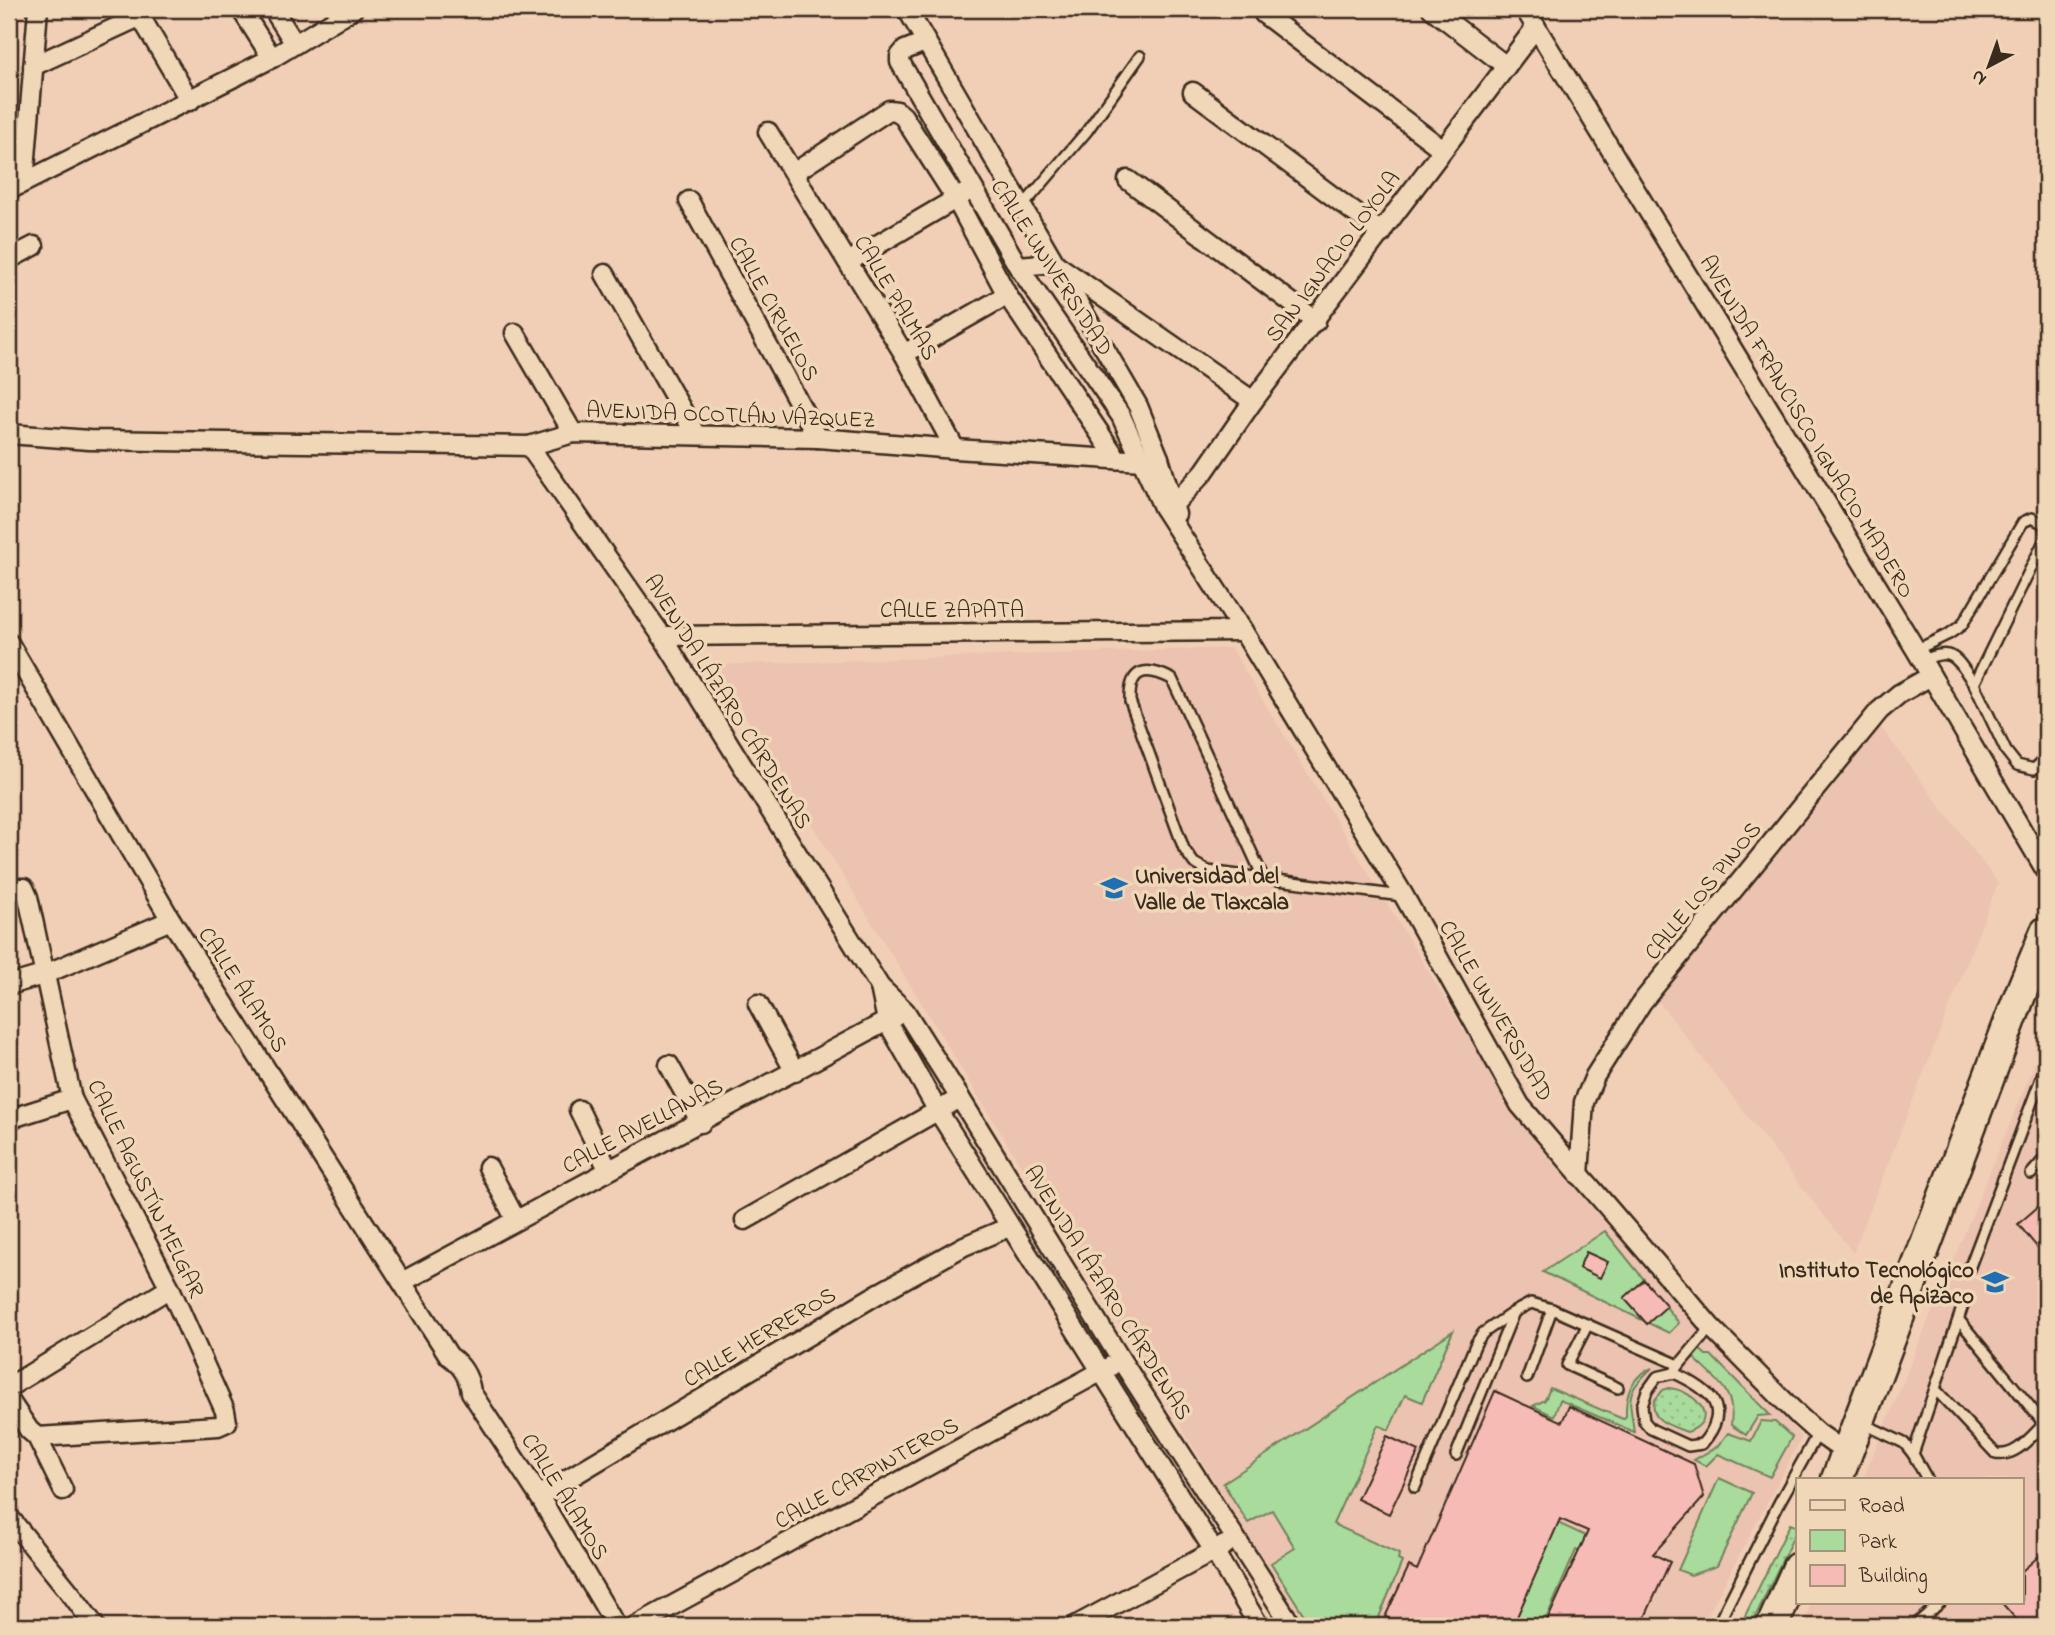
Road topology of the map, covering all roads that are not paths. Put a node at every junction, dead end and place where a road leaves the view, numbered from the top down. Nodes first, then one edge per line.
1 (38, 9) edge
2 (241, 9) edge
3 (272, 9) edge
4 (352, 9) edge
5 (907, 9) edge
6 (1432, 9) edge
7 (1525, 9) edge
8 (139, 13) edge
9 (1264, 14) dead end
10 (1536, 27) junction
11 (925, 42) junction
12 (295, 44) junction
13 (1140, 56) dead end
14 (272, 58) junction
15 (33, 66) junction
16 (1506, 66) junction
17 (1193, 92) dead end
18 (190, 101) junction
19 (768, 132) dead end
20 (1442, 149) junction
21 (794, 172) junction
22 (1128, 180) dead end
23 (16, 186) edge
24 (974, 188) junction
25 (956, 199) junction
26 (689, 201) dead end
27 (1023, 206) junction
28 (1382, 233) junction
29 (34, 246) dead end
30 (9, 259) edge
31 (848, 262) junction
32 (1054, 263) junction
33 (1018, 266) junction
34 (605, 274) dead end
35 (1007, 295) junction
36 (1316, 321) junction
37 (515, 333) dead end
38 (904, 354) junction
39 (1253, 401) junction
40 (573, 433) junction
41 (9, 434) edge
42 (696, 435) junction
43 (818, 438) junction
44 (530, 446) junction
45 (955, 449) junction
46 (1117, 459) junction
47 (1151, 459) junction
48 (1168, 505) junction
49 (2046, 537) edge
50 (1243, 631) junction
51 (662, 635) junction
52 (9, 643) edge
53 (1923, 662) junction
54 (1974, 684) junction
55 (2046, 758) edge
56 (2046, 871) edge
57 (1263, 877) junction
58 (16, 888) edge
59 (1404, 896) junction
60 (171, 920) junction
61 (2046, 932) edge
62 (43, 975) junction
63 (2046, 977) edge
64 (9, 985) edge
65 (880, 987) junction
66 (2020, 995) junction
67 (758, 1004) dead end
68 (905, 1011) junction
69 (887, 1021) junction
70 (669, 1065) dead end
71 (2046, 1065) edge
72 (794, 1072) junction
73 (960, 1098) junction
74 (72, 1099) junction
75 (579, 1110) dead end
76 (937, 1111) junction
77 (9, 1119) edge
78 (701, 1124) junction
79 (2046, 1157) edge
80 (488, 1167) dead end
81 (608, 1169) junction
82 (2031, 1174) dead end
83 (1579, 1175) junction
84 (516, 1220) junction
85 (745, 1220) dead end
86 (1009, 1227) junction
87 (1969, 1269) dead end
88 (402, 1282) junction
89 (170, 1288) junction
90 (1964, 1302) dead end
91 (1552, 1308) junction
92 (1514, 1312) junction
93 (1958, 1320) junction
94 (1588, 1324) junction
95 (1711, 1327) junction
96 (1121, 1360) junction
97 (1676, 1369) junction
98 (1100, 1372) junction
99 (1527, 1378) dead end
100 (9, 1387) edge
101 (1618, 1388) dead end
102 (1936, 1390) junction
103 (9, 1400) edge
104 (1860, 1423) junction
105 (1818, 1433) junction
106 (37, 1437) junction
107 (1913, 1454) junction
108 (1456, 1455) dead end
109 (1843, 1466) edge
110 (1926, 1478) edge
111 (1415, 1487) dead end
112 (63, 1490) dead end
113 (539, 1496) junction
114 (9, 1517) edge
115 (1237, 1538) junction
116 (1214, 1551) junction
117 (1796, 1572) edge
118 (1939, 1604) edge
119 (91, 1625) edge
120 (616, 1626) edge
121 (635, 1626) edge
122 (1075, 1626) edge
123 (1259, 1626) edge
124 (1292, 1626) edge
125 (1717, 1626) edge
126 (1772, 1626) edge
127 (1914, 1626) edge

1 - 15 street
2 - 14 street
3 - 12 street
4 - 12 street
5 - 11 street, CALLE UNIVERSIDAD
6 - 16 street
7 - 10 street, AVENIDA FRANCISCO IGNACIO MADERO
8 - 15 street
8 - 18 street
9 - 20 street
10 - 16 street, SAN IGNACIO LOYOLA
10 - 53 street, AVENIDA FRANCISCO IGNACIO MADERO
11 - 24 street, CALLE UNIVERSIDAD
11 - 27 street, CALLE UNIVERSIDAD
12 - 14 street
13 - 27 lane
14 - 18 street
15 - 23 street
16 - 20 street, SAN IGNACIO LOYOLA
17 - 28 street
18 - 23 street
19 - 21 street, CALLE PALMAS
20 - 28 street, SAN IGNACIO LOYOLA
21 - 25 street
21 - 31 street, CALLE PALMAS
22 - 36 street
24 - 25 street
24 - 33 street, CALLE UNIVERSIDAD
25 - 31 street
25 - 35 street
26 - 43 street, CALLE CIRUELOS
27 - 32 street, CALLE UNIVERSIDAD
28 - 36 street, SAN IGNACIO LOYOLA
29 - 30 street
31 - 38 street, CALLE PALMAS
32 - 33 street
32 - 39 street
32 - 47 street, CALLE UNIVERSIDAD
33 - 47 street, CALLE UNIVERSIDAD
34 - 42 street
35 - 38 street
35 - 46 street
36 - 39 street, SAN IGNACIO LOYOLA
37 - 40 street
38 - 45 street, CALLE PALMAS
39 - 48 street, SAN IGNACIO LOYOLA
40 - 42 street, AVENIDA OCOTLÁN VÁZQUEZ
40 - 44 street, AVENIDA OCOTLÁN VÁZQUEZ
41 - 44 street, AVENIDA OCOTLÁN VÁZQUEZ
42 - 43 street, AVENIDA OCOTLÁN VÁZQUEZ
43 - 45 street, AVENIDA OCOTLÁN VÁZQUEZ
44 - 51 street, AVENIDA LÁZARO CÁRDENAS
45 - 46 street, AVENIDA OCOTLÁN VÁZQUEZ
46 - 47 street, AVENIDA OCOTLÁN VÁZQUEZ
47 - 48 street, CALLE UNIVERSIDAD
48 - 50 street, CALLE UNIVERSIDAD
49 - 53 lane
49 - 54 lane
50 - 51 street, CALLE ZAPATA
50 - 59 street, CALLE UNIVERSIDAD
51 - 65 street, AVENIDA LÁZARO CÁRDENAS
52 - 60 street, CALLE ÁLAMOS
53 - 54 lane
53 - 56 street, AVENIDA FRANCISCO IGNACIO MADERO
53 - 83 street, CALLE LOS PINOS
54 - 55 lane
57 - 57 lane
57 - 59 lane
58 - 62 street, CALLE AGUSTÍN MELGAR
59 - 83 street, CALLE UNIVERSIDAD
60 - 62 street
60 - 88 street, CALLE ÁLAMOS
61 - 66 main road
62 - 64 street
62 - 74 street, CALLE AGUSTÍN MELGAR
63 - 66 main road
65 - 68 street, AVENIDA LÁZARO CÁRDENAS
65 - 69 street, AVENIDA LÁZARO CÁRDENAS
66 - 104 main road
67 - 72 street
68 - 69 street, CALLE AVELLANAS
68 - 73 street, AVENIDA LÁZARO CÁRDENAS
69 - 72 street, CALLE AVELLANAS
69 - 76 street, AVENIDA LÁZARO CÁRDENAS
70 - 78 street
71 - 87 lane
72 - 78 street, CALLE AVELLANAS
73 - 76 street
73 - 96 street, AVENIDA LÁZARO CÁRDENAS
74 - 77 street
74 - 89 street, CALLE AGUSTÍN MELGAR
75 - 81 street
76 - 85 street
76 - 86 street, AVENIDA LÁZARO CÁRDENAS
78 - 81 street, CALLE AVELLANAS
79 - 82 lane
80 - 84 street
81 - 84 street, CALLE AVELLANAS
83 - 95 street, CALLE UNIVERSIDAD
84 - 88 street, CALLE AVELLANAS
86 - 98 street, AVENIDA LÁZARO CÁRDENAS
86 - 113 street, CALLE HERREROS
88 - 113 street, CALLE ÁLAMOS
89 - 100 street
89 - 106 street, CALLE AGUSTÍN MELGAR
90 - 93 lane
91 - 92 lane
91 - 94 lane
91 - 99 lane
92 - 108 lane
92 - 111 lane
93 - 102 lane
93 - 102 lane
94 - 97 lane
94 - 101 lane
95 - 97 lane
95 - 105 street, CALLE UNIVERSIDAD
96 - 98 street, CALLE CARPINTEROS
96 - 115 street, AVENIDA LÁZARO CÁRDENAS
97 - 97 lane
98 - 116 street, AVENIDA LÁZARO CÁRDENAS
98 - 121 street, CALLE CARPINTEROS
102 - 107 lane
103 - 106 street
104 - 107 lane
104 - 109 main road
105 - 109 street, CALLE UNIVERSIDAD
105 - 125 lane
106 - 112 street
107 - 110 lane
113 - 120 street, CALLE ÁLAMOS
114 - 119 street
115 - 116 street
115 - 124 street, AVENIDA LÁZARO CÁRDENAS
116 - 122 street
116 - 123 street, AVENIDA LÁZARO CÁRDENAS
117 - 126 main road
118 - 127 lane

